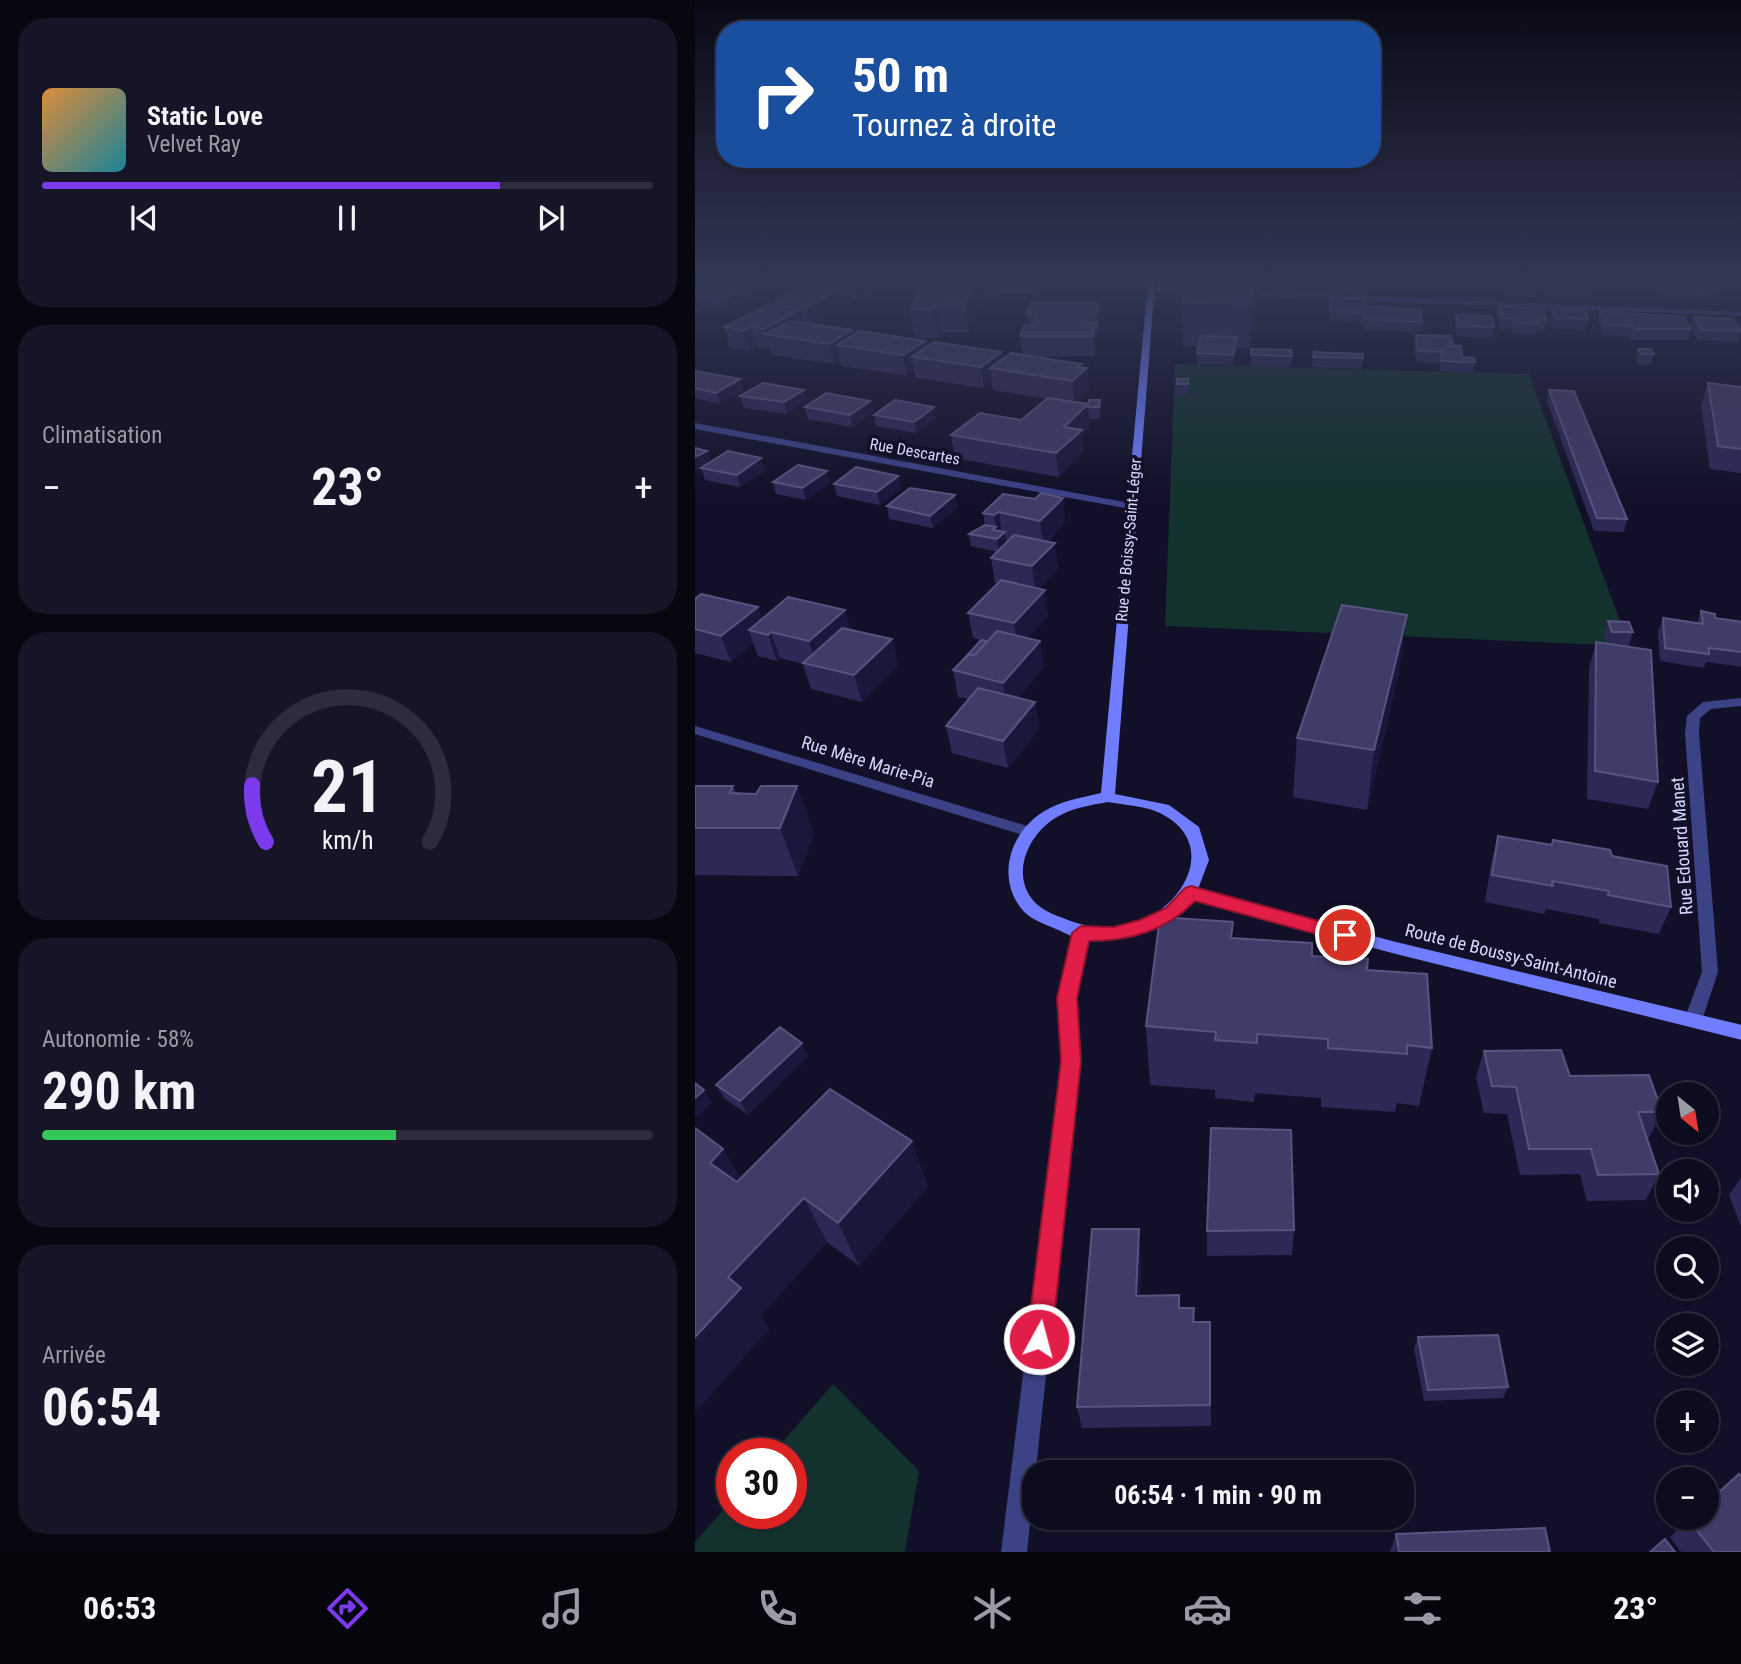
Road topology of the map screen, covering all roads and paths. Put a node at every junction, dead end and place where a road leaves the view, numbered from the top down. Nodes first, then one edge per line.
1 (1145, 354) edge
2 (695, 426) edge
3 (1130, 506) junction
4 (1741, 702) edge
5 (695, 730) edge
6 (1108, 797) junction
7 (1029, 832) junction
8 (1191, 893) junction
9 (1081, 933) junction
10 (1693, 1020) junction
11 (1741, 1033) edge
12 (1015, 1552) edge

1 - 3 main road, Rue de Boissy-Saint-Léger
2 - 3 street, Rue Descartes
3 - 6 main road, Rue de Boissy-Saint-Léger
4 - 10 street, Rue Edouard Manet
5 - 7 street, Rue Mère Marie-Pia
6 - 7 main road
6 - 8 main road
7 - 9 main road
8 - 9 main road
8 - 10 main road, Route de Boussy-Saint-Antoine
9 - 12 street
10 - 11 main road, Route de Boussy-Saint-Antoine

